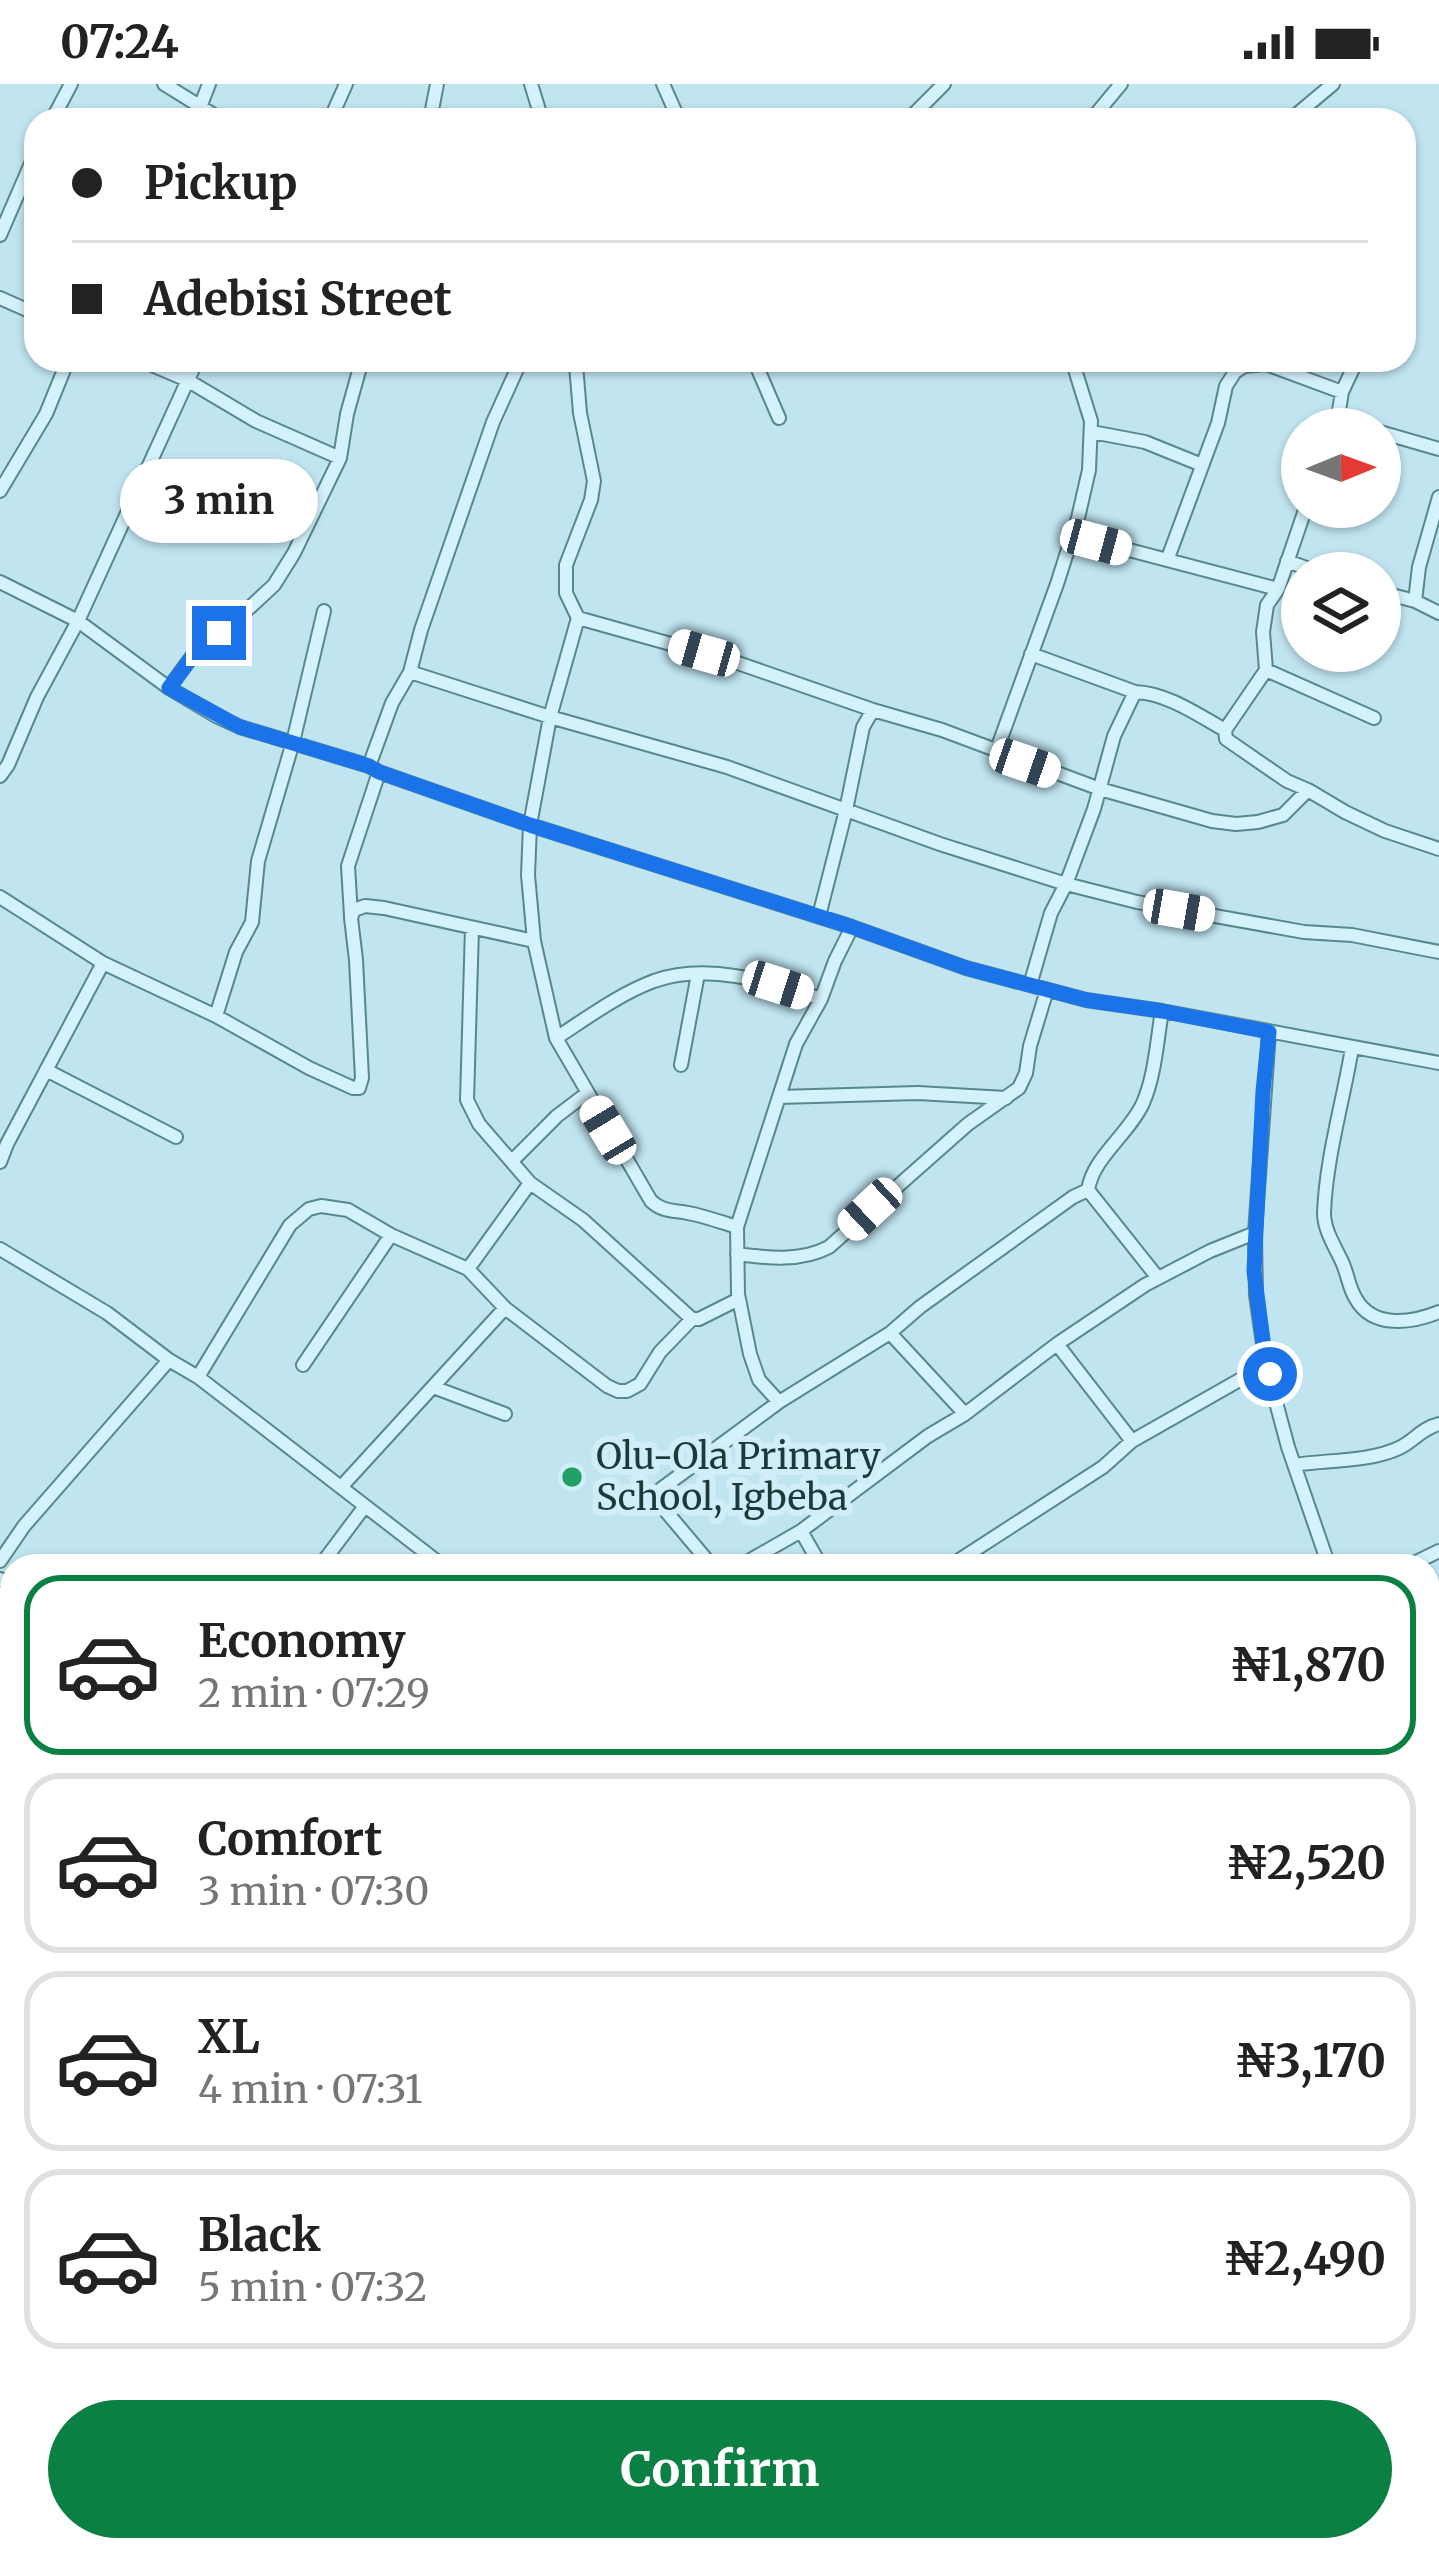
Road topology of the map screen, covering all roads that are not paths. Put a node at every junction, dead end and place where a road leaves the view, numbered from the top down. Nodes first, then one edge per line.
1 (164, 84) edge
2 (944, 84) edge
3 (1121, 84) edge
4 (1333, 84) edge
5 (190, 108) edge
6 (920, 108) edge
7 (1101, 108) edge
8 (1304, 108) edge
9 (24, 180) edge
10 (0, 235) edge
11 (63, 372) edge
12 (168, 372) edge
13 (191, 372) edge
14 (359, 372) edge
15 (516, 372) edge
16 (577, 372) edge
17 (759, 372) edge
18 (1076, 372) edge
19 (1235, 372) edge
20 (1288, 372) edge
21 (1351, 372) edge
22 (187, 380) junction
23 (1342, 392) junction
24 (1340, 408) edge
25 (779, 418) dead end
26 (1092, 432) junction
27 (1401, 438) edge
28 (1439, 449) edge
29 (340, 458) junction
30 (1202, 465) junction
31 (0, 491) edge
32 (1439, 496) edge
33 (1072, 536) junction
34 (1168, 558) junction
35 (1281, 580) edge
36 (0, 582) edge
37 (1278, 589) junction
38 (1401, 597) edge
39 (1415, 601) junction
40 (324, 611) dead end
41 (1439, 613) edge
42 (578, 618) junction
43 (78, 622) junction
44 (1031, 654) junction
45 (1266, 670) junction
46 (410, 672) junction
47 (169, 688) junction
48 (1135, 692) junction
49 (873, 710) junction
50 (550, 717) junction
51 (1374, 718) dead end
52 (1225, 730) junction
53 (293, 742) junction
54 (996, 752) junction
55 (374, 769) junction
56 (0, 776) edge
57 (1100, 789) junction
58 (1308, 790) junction
59 (846, 810) junction
60 (530, 825) junction
61 (1439, 849) edge
62 (1066, 884) junction
63 (0, 897) edge
64 (819, 916) junction
65 (351, 918) junction
66 (852, 927) junction
67 (472, 928) junction
68 (534, 941) junction
69 (1439, 952) edge
70 (104, 963) junction
71 (698, 974) junction
72 (1030, 985) junction
73 (1047, 990) junction
74 (821, 999) junction
75 (1162, 1011) junction
76 (216, 1016) junction
77 (1269, 1032) junction
78 (556, 1038) junction
79 (1439, 1043) edge
80 (1352, 1048) junction
81 (1436, 1063) edge
82 (681, 1065) dead end
83 (46, 1070) junction
84 (586, 1094) junction
85 (779, 1097) junction
86 (1007, 1098) junction
87 (176, 1138) dead end
88 (512, 1161) junction
89 (0, 1162) edge
90 (530, 1183) junction
91 (1088, 1190) junction
92 (737, 1227) junction
93 (1256, 1233) junction
94 (391, 1235) junction
95 (0, 1249) edge
96 (737, 1254) junction
97 (468, 1269) junction
98 (1158, 1278) junction
99 (740, 1299) junction
100 (505, 1308) junction
101 (1439, 1312) edge
102 (692, 1318) junction
103 (890, 1333) junction
104 (1057, 1344) junction
105 (170, 1360) junction
106 (303, 1365) dead end
107 (1266, 1365) junction
108 (199, 1377) junction
109 (433, 1387) junction
110 (779, 1402) junction
111 (505, 1414) dead end
112 (965, 1414) junction
113 (1439, 1424) edge
114 (1132, 1441) junction
115 (1294, 1465) junction
116 (342, 1486) junction
117 (365, 1506) junction
118 (801, 1531) junction
119 (5, 1554) edge
120 (329, 1554) edge
121 (427, 1554) edge
122 (702, 1554) edge
123 (761, 1554) edge
124 (814, 1554) edge
125 (969, 1554) edge
126 (1325, 1554) edge

1 - 5 street
2 - 6 street
3 - 7 street
4 - 8 street
9 - 10 street
11 - 31 street
12 - 22 street
13 - 22 street
14 - 29 street
15 - 46 street
16 - 42 street
17 - 25 street
18 - 26 street
19 - 30 street
20 - 23 street
21 - 23 street
22 - 29 street
22 - 43 street
23 - 24 street
26 - 30 street
26 - 33 street
27 - 28 street
29 - 47 street
30 - 34 street
32 - 39 street
33 - 34 street
33 - 44 street
34 - 37 street
35 - 37 street
36 - 43 street
37 - 45 street
38 - 39 street
39 - 41 street
40 - 53 street
42 - 49 street
42 - 50 street
43 - 47 street
43 - 56 street
44 - 48 street
44 - 54 street
45 - 51 street
45 - 52 street
46 - 50 street
46 - 55 street
47 - 53 street
48 - 52 street
48 - 57 street
49 - 54 street
49 - 59 street
50 - 59 street
50 - 60 street
52 - 58 street
53 - 55 street
53 - 76 street
54 - 57 street
55 - 60 street
55 - 65 street
57 - 58 street
57 - 62 street
58 - 61 street
59 - 62 street
59 - 64 street
60 - 64 street
60 - 68 street
62 - 69 street
62 - 72 street
63 - 70 street
64 - 66 street
65 - 67 street
65 - 76 street
66 - 72 street
66 - 74 street
67 - 68 street
67 - 88 street
68 - 78 street
70 - 76 street
70 - 83 street
71 - 74 street
71 - 78 street
71 - 82 street
72 - 73 street
73 - 75 street
73 - 86 street
74 - 85 street
75 - 77 street
75 - 91 street
77 - 80 street
77 - 93 street
78 - 84 street
79 - 81 street
80 - 81 street
80 - 101 street
83 - 87 street
83 - 89 street
84 - 88 street
84 - 92 street
85 - 86 street
85 - 92 street
86 - 96 street
88 - 90 street
90 - 97 street
90 - 102 street
91 - 98 street
91 - 103 street
92 - 96 street
93 - 98 street
93 - 107 street
94 - 97 street
94 - 106 street
94 - 108 street
95 - 105 street
96 - 99 street
97 - 100 street
98 - 104 street
99 - 102 street
99 - 110 street
100 - 102 street
100 - 109 street
103 - 110 street
103 - 112 street
104 - 112 street
104 - 114 street
105 - 108 street
105 - 119 street
107 - 114 street
107 - 115 street
108 - 116 street
109 - 111 street
109 - 116 street
110 - 122 street
112 - 118 street
113 - 115 street
114 - 125 street
115 - 126 street
116 - 117 street
117 - 120 street
117 - 121 street
118 - 123 street
118 - 124 street

